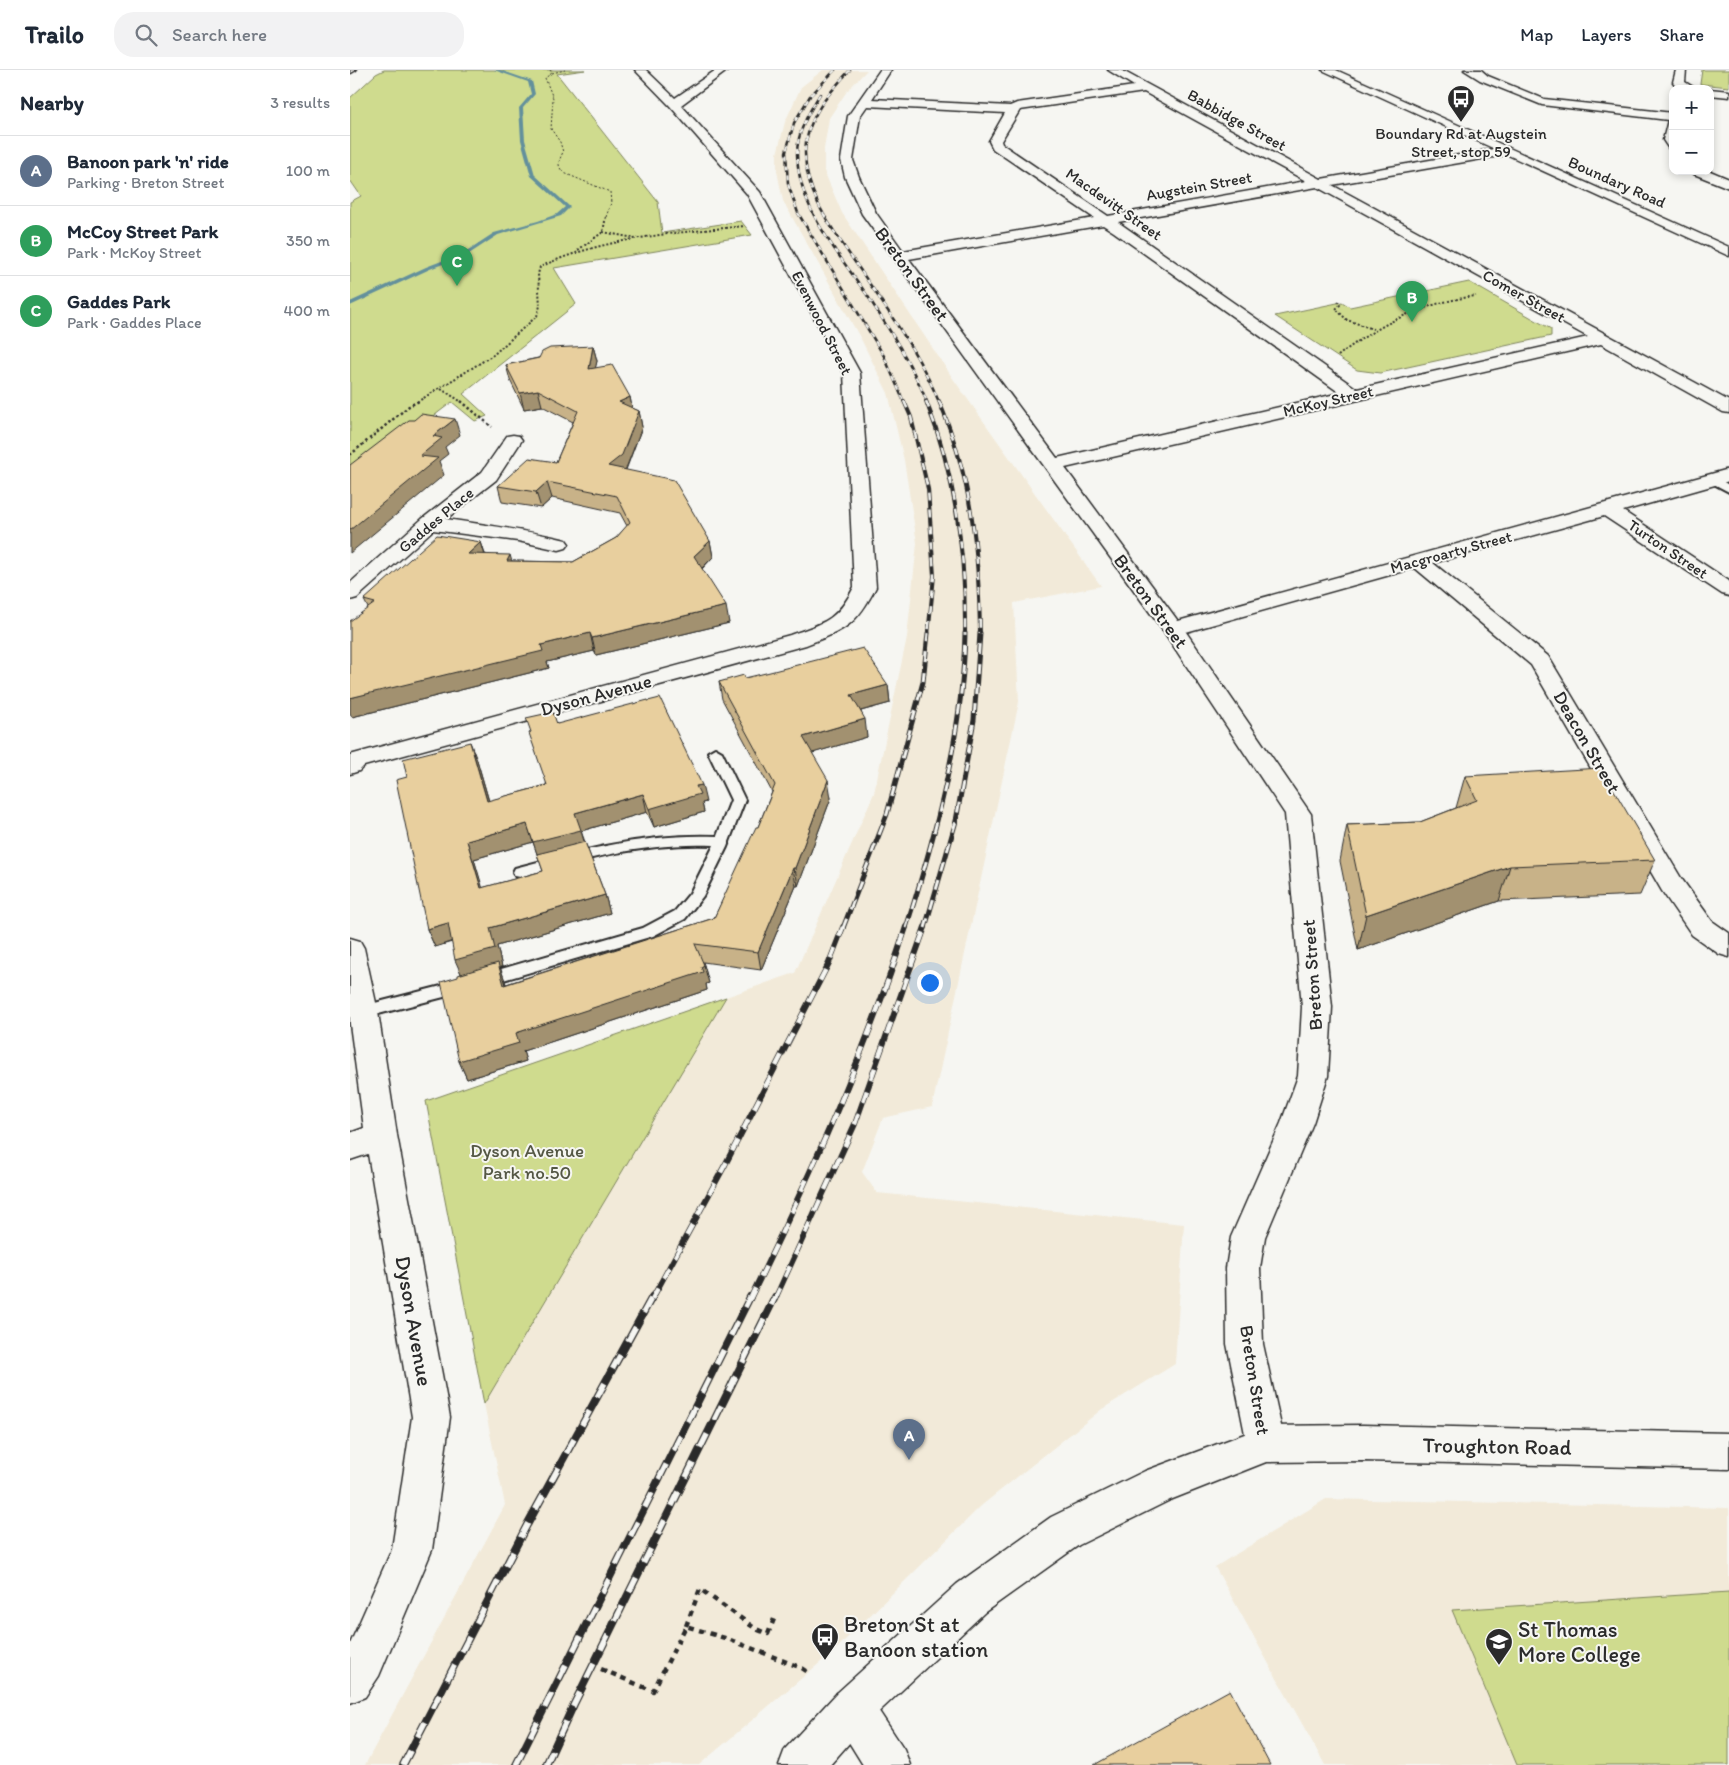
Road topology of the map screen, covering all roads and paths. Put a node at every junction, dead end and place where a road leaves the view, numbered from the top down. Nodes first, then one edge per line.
1 (550, 70) edge
2 (565, 70) edge
3 (640, 70) edge
4 (723, 70) edge
5 (886, 70) edge
6 (1113, 70) edge
7 (1327, 70) edge
8 (1493, 70) edge
9 (1680, 70) edge
10 (1473, 71) edge
11 (552, 73) junction
12 (1681, 85) edge
13 (1146, 88) junction
14 (1714, 92) edge
15 (1729, 94) edge
16 (862, 102) junction
17 (674, 104) junction
18 (1572, 106) junction
19 (1013, 110) junction
20 (1669, 118) edge
21 (1565, 120) dead end
22 (1505, 151) junction
23 (1708, 175) edge
24 (1320, 183) junction
25 (1729, 184) edge
26 (1107, 220) junction
27 (769, 223) junction
28 (603, 232) junction
29 (637, 238) junction
30 (575, 252) junction
31 (1729, 252) edge
32 (899, 256) junction
33 (1478, 296) dead end
34 (1338, 301) dead end
35 (1373, 329) junction
36 (1603, 339) junction
37 (1332, 360) dead end
38 (440, 389) junction
39 (1354, 395) junction
40 (1729, 408) edge
41 (513, 440) joint
42 (350, 455) edge
43 (1053, 465) junction
44 (1724, 481) edge
45 (1608, 509) junction
46 (429, 523) junction
47 (559, 544) dead end
48 (1418, 562) junction
49 (1729, 590) edge
50 (350, 594) edge
51 (842, 622) joint
52 (1173, 629) junction
53 (715, 752) dead end
54 (350, 766) edge
55 (722, 841) junction
56 (520, 872) dead end
57 (1729, 947) edge
58 (350, 948) edge
59 (363, 1012) junction
60 (366, 1141) edge
61 (1266, 1444) junction
62 (1729, 1451) edge
63 (774, 1619) dead end
64 (686, 1626) junction
65 (601, 1668) dead end
66 (811, 1674) dead end
67 (350, 1682) edge
68 (852, 1708) junction
69 (801, 1765) edge
70 (888, 1765) edge

1 - 11 path
2 - 11 path
3 - 17 street, Evenwood Street
4 - 17 street
5 - 16 street, Breton Street
6 - 13 street, Babbidge Street
7 - 22 street, Boundary Road
8 - 10 street
9 - 12 street
10 - 18 street
11 - 28 path
13 - 19 street
13 - 24 street, Babbidge Street
14 - 15 street
16 - 19 street
16 - 32 street, Breton Street
17 - 27 street, Evenwood Street
18 - 20 street
18 - 21 street
19 - 26 street, Macdevitt Street
22 - 24 street, Augstein Street
22 - 31 street, Boundary Road
23 - 25 street
24 - 26 street, Augstein Street
24 - 36 street, Comer Street
26 - 32 street, Augstein Street
26 - 39 street, Macdevitt Street
27 - 29 path
27 - 51 street, Evenwood Street
28 - 29 path
28 - 30 path
29 - 30 path
30 - 38 path
32 - 43 street, Breton Street
33 - 35 path
34 - 35 path
35 - 37 path
36 - 39 street, McKoy Street
36 - 40 street, Comer Street
38 - 41 path
38 - 42 path
39 - 43 street, McKoy Street
41 - 46 street, Gaddes Place
43 - 52 street, Breton Street
44 - 45 street, Macgroarty Street
45 - 48 street, Macgroarty Street
45 - 49 street, Turton Street
46 - 47 street
46 - 50 street, Gaddes Place
48 - 52 street, Macgroarty Street
48 - 57 street, Deacon Street
51 - 54 street, Dyson Avenue
52 - 61 street, Breton Street
53 - 55 lane
55 - 56 lane
55 - 59 lane
58 - 59 street, Dyson Avenue
59 - 60 street, Dyson Avenue
60 - 67 street, Dyson Avenue
61 - 62 street, Troughton Road
61 - 68 street, Breton Street
63 - 64 path
64 - 65 path
64 - 66 path
68 - 69 street, Breton Street
68 - 70 street

